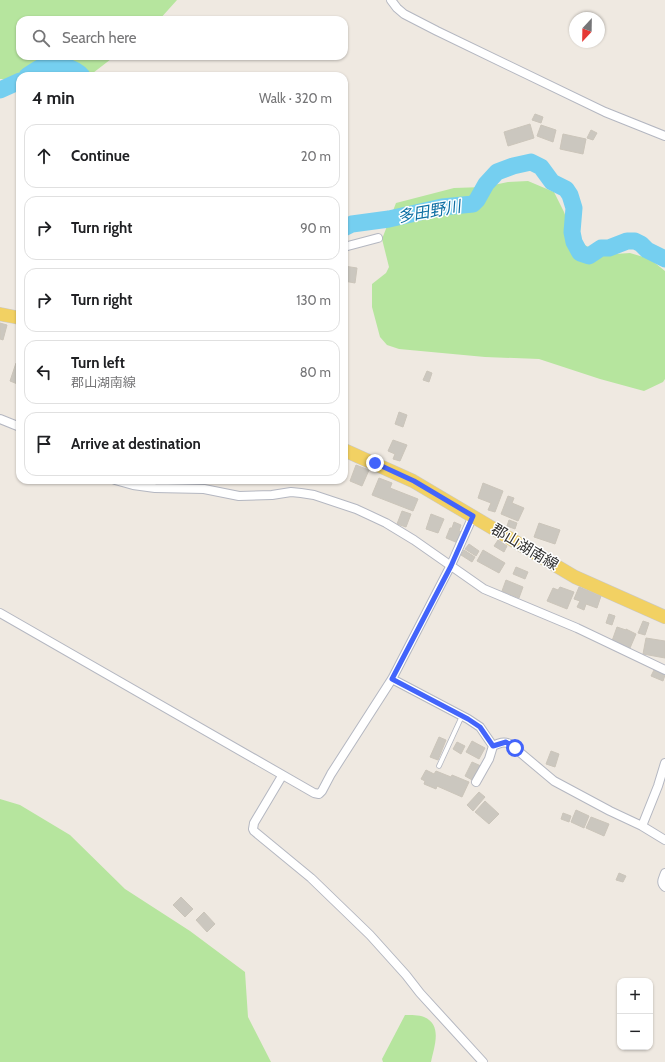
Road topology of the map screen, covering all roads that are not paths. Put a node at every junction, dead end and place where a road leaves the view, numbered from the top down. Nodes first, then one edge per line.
1 (391, 0) edge
2 (665, 136) edge
3 (378, 238) dead end
4 (348, 246) edge
5 (0, 314) edge
6 (16, 317) edge
7 (0, 418) edge
8 (16, 425) edge
9 (348, 452) edge
10 (129, 484) edge
11 (473, 516) junction
12 (451, 566) junction
13 (0, 613) edge
14 (665, 617) edge
15 (665, 670) edge
16 (392, 679) junction
17 (462, 716) junction
18 (493, 746) junction
19 (665, 763) edge
20 (439, 766) dead end
21 (282, 776) junction
22 (476, 782) dead end
23 (642, 826) junction
24 (665, 840) edge
25 (665, 873) edge
26 (665, 887) edge
27 (483, 1062) edge

1 - 2 street
3 - 4 street
5 - 6 main road
7 - 8 street
9 - 11 main road, 郡山湖南線
10 - 12 street
11 - 12 street
11 - 14 main road, 郡山湖南線
12 - 15 street
12 - 16 street
13 - 21 street
16 - 17 street
16 - 21 street
17 - 18 street
17 - 20 lane
18 - 22 street
18 - 23 street
19 - 23 street
21 - 27 street
23 - 24 street
25 - 26 street

